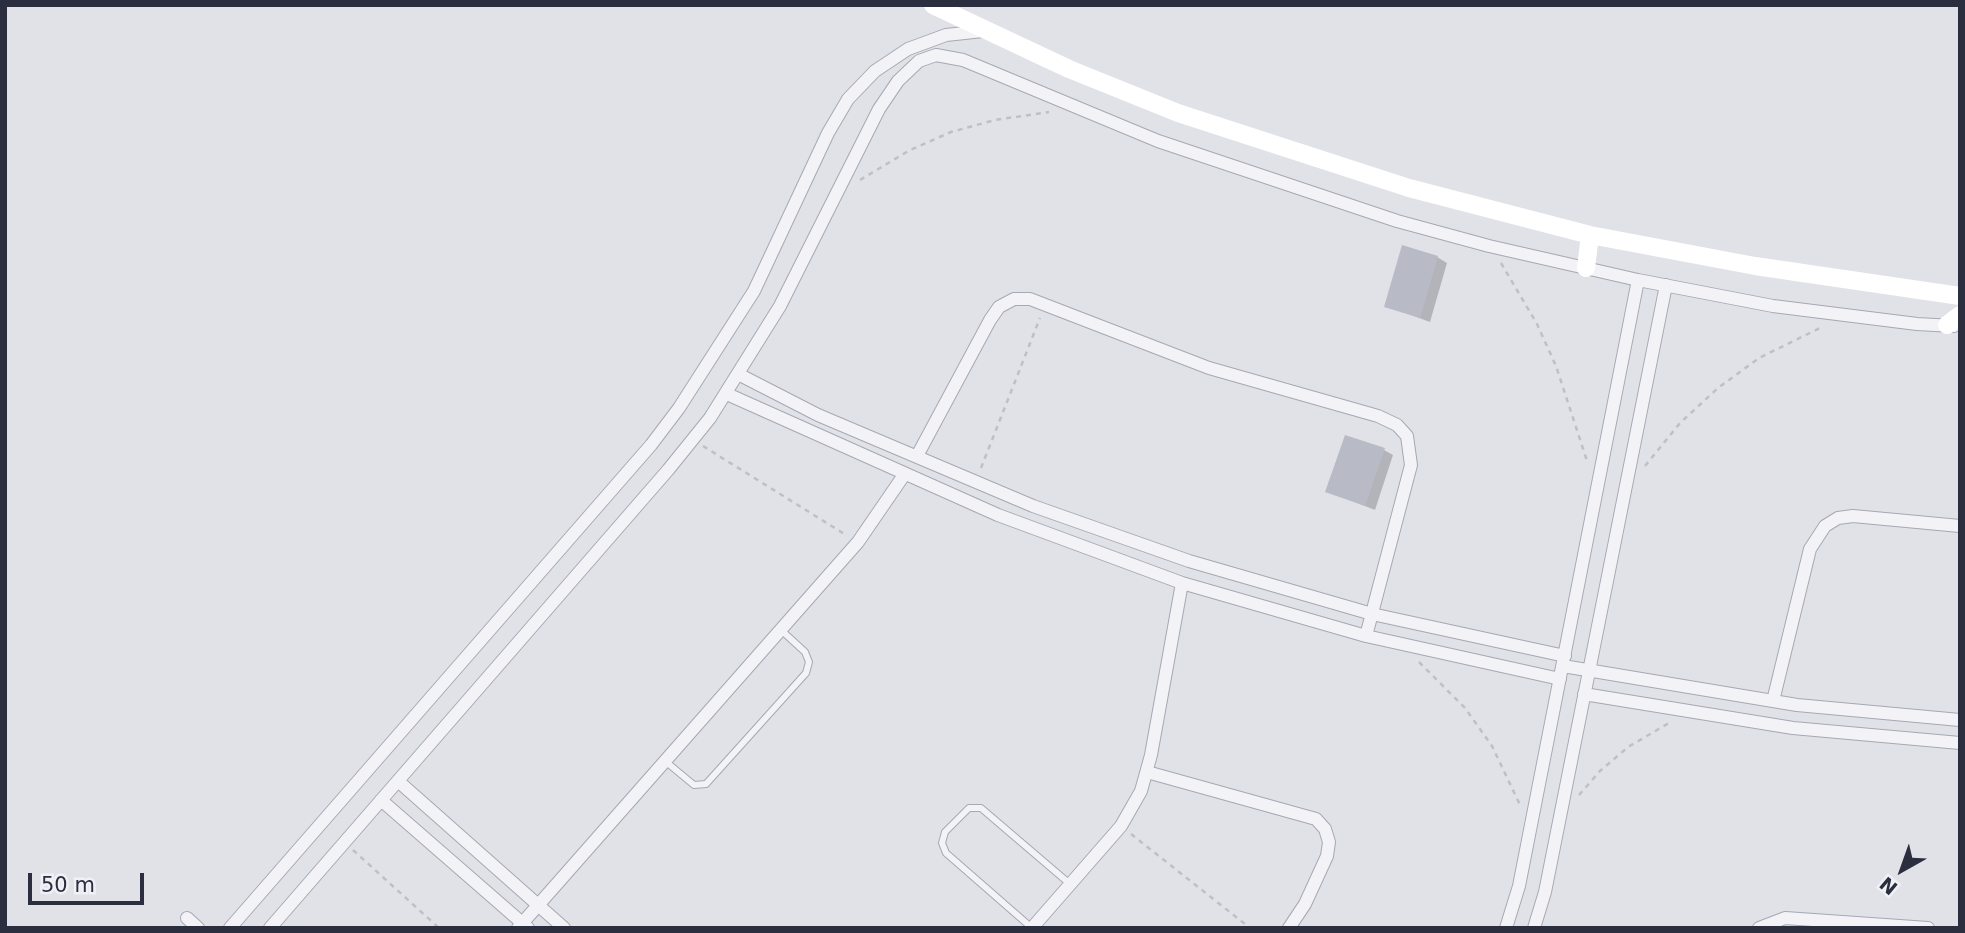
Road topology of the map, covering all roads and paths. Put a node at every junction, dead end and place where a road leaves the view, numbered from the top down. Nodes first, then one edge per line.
1 (933, 5) edge
2 (986, 30) junction
3 (1050, 112) dead end
4 (835, 199) junction
5 (1590, 235) junction
6 (1489, 246) junction
7 (1586, 268) junction
8 (1638, 280) junction
9 (1666, 285) junction
10 (1960, 296) edge
11 (1045, 305) junction
12 (1851, 316) junction
13 (1956, 322) edge
14 (740, 374) junction
15 (727, 394) junction
16 (693, 440) junction
17 (921, 458) junction
18 (1588, 465) dead end
19 (1641, 472) dead end
20 (910, 478) junction
21 (976, 481) junction
22 (1960, 526) edge
23 (858, 542) junction
24 (1182, 583) junction
25 (1372, 614) junction
26 (781, 629) junction
27 (1366, 636) junction
28 (1398, 644) junction
29 (1563, 667) junction
30 (1589, 671) junction
31 (1584, 694) junction
32 (1773, 701) junction
33 (1797, 705) junction
34 (1694, 712) junction
35 (1960, 720) edge
36 (1793, 728) junction
37 (1960, 743) edge
38 (665, 761) junction
39 (1147, 772) junction
40 (398, 781) junction
41 (1576, 799) dead end
42 (381, 800) junction
43 (1121, 825) junction
44 (1529, 831) junction
45 (344, 842) junction
46 (1070, 884) junction
47 (538, 905) junction
48 (187, 918) dead end
49 (523, 926) edge
50 (198, 928) edge
51 (230, 928) edge
52 (270, 928) edge
53 (439, 928) edge
54 (564, 928) edge
55 (1032, 928) edge
56 (1250, 928) edge
57 (1289, 928) edge
58 (1506, 928) edge
59 (1534, 928) edge
60 (1759, 928) edge
61 (1928, 928) edge

1 - 2 street
2 - 5 street
2 - 51 street
3 - 4 path
4 - 6 street
4 - 14 street
5 - 7 street
5 - 10 street
6 - 7 street
6 - 18 path
7 - 8 street
8 - 9 street
8 - 29 street
9 - 12 street
9 - 30 street
11 - 17 street
11 - 21 path
11 - 25 street
12 - 13 street
12 - 19 path
14 - 15 street
14 - 17 street
15 - 16 street
15 - 20 street
16 - 23 path
16 - 40 street
17 - 20 street
17 - 21 street
20 - 23 street
20 - 24 street
21 - 25 street
22 - 32 street
23 - 26 street
24 - 27 street
24 - 39 street
25 - 27 street
25 - 29 street
26 - 38 street
26 - 38 lane
27 - 28 street
28 - 29 street
28 - 44 path
29 - 30 street
29 - 44 street
30 - 31 street
30 - 32 street
31 - 34 street
31 - 59 street
32 - 33 street
33 - 35 street
33 - 36 street
34 - 36 street
34 - 41 path
36 - 37 street
38 - 47 street
39 - 43 street
39 - 57 street
40 - 42 street
40 - 47 street
42 - 45 street
42 - 49 street
43 - 46 street
43 - 56 path
44 - 58 street
45 - 52 street
45 - 53 path
46 - 55 street
46 - 55 lane
47 - 49 street
47 - 54 street
48 - 50 street
60 - 61 street

